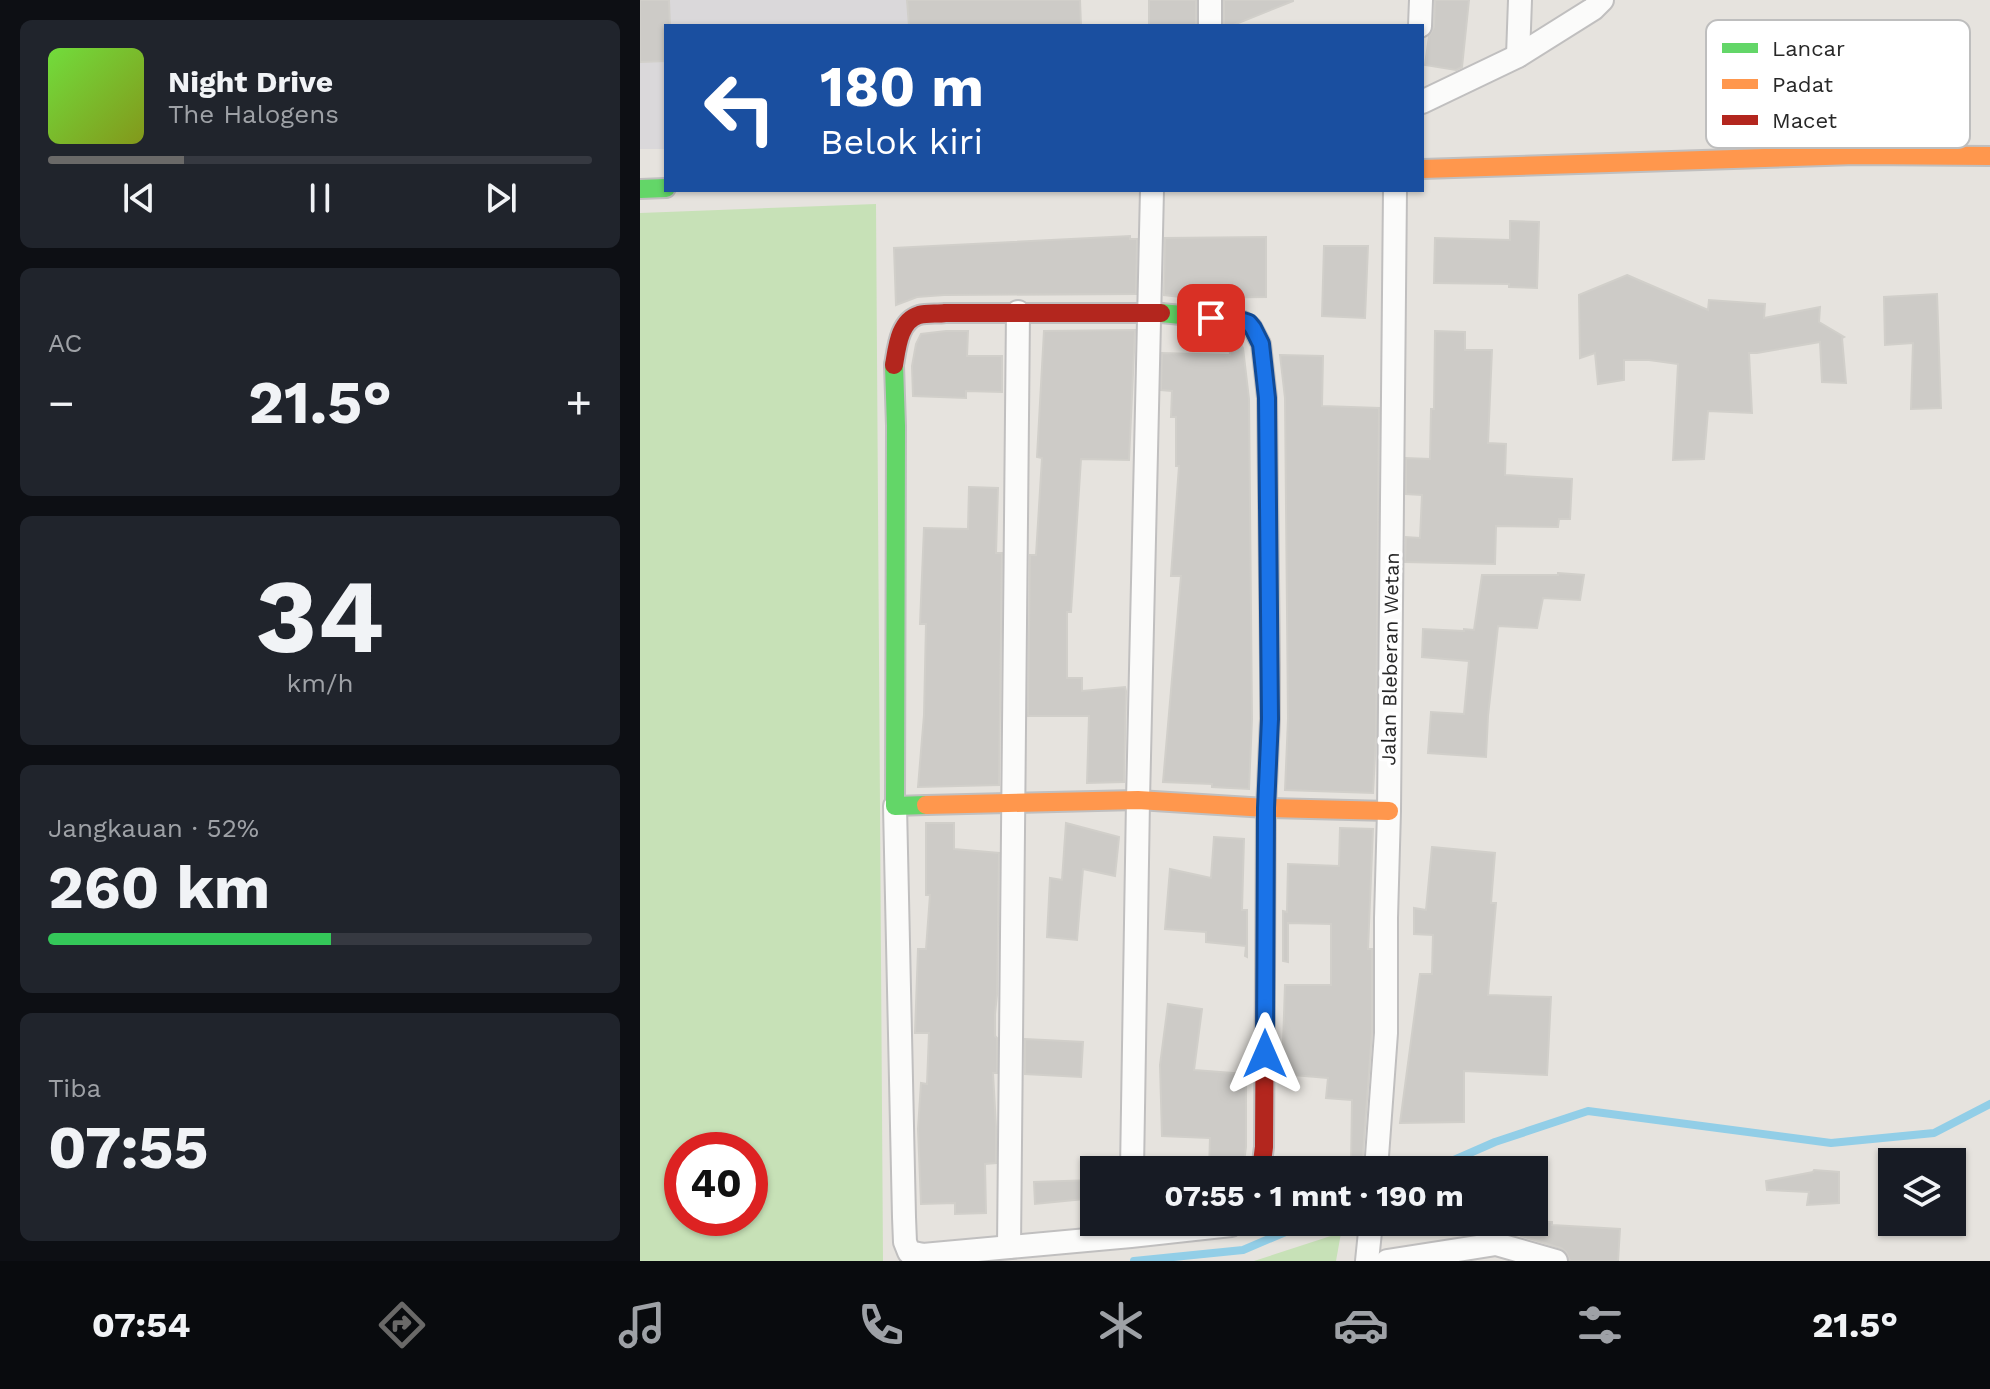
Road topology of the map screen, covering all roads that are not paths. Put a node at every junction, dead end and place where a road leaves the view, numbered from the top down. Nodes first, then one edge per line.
1 (1210, 0) edge
2 (1421, 0) edge
3 (1520, 0) edge
4 (1602, 0) edge
5 (1210, 24) edge
6 (1420, 24) edge
7 (1518, 56) junction
8 (1424, 101) edge
9 (1990, 156) edge
10 (1424, 169) edge
11 (664, 188) edge
12 (640, 189) edge
13 (1152, 192) edge
14 (1395, 192) edge
15 (1018, 312) junction
16 (1148, 312) junction
17 (1138, 800) junction
18 (1013, 803) junction
19 (895, 806) junction
20 (1266, 808) junction
21 (1389, 811) junction
22 (1132, 1156) edge
23 (1263, 1156) edge
24 (1378, 1156) edge
25 (1084, 1236) edge
26 (1009, 1247) junction
27 (1387, 1261) edge
28 (1556, 1261) edge

1 - 5 street
2 - 6 street
3 - 7 street
4 - 7 street
7 - 8 street
9 - 10 main road
11 - 12 main road
13 - 16 street
14 - 21 street, Jalan Bleberan Wetan
15 - 16 main road
15 - 18 street
15 - 19 main road
16 - 17 street
16 - 20 main road
17 - 18 main road
17 - 20 main road
17 - 22 street
18 - 19 main road
18 - 26 street
19 - 26 street
20 - 21 main road
20 - 23 main road
21 - 24 street, Jalan Bleberan Wetan
25 - 26 street
27 - 28 street

